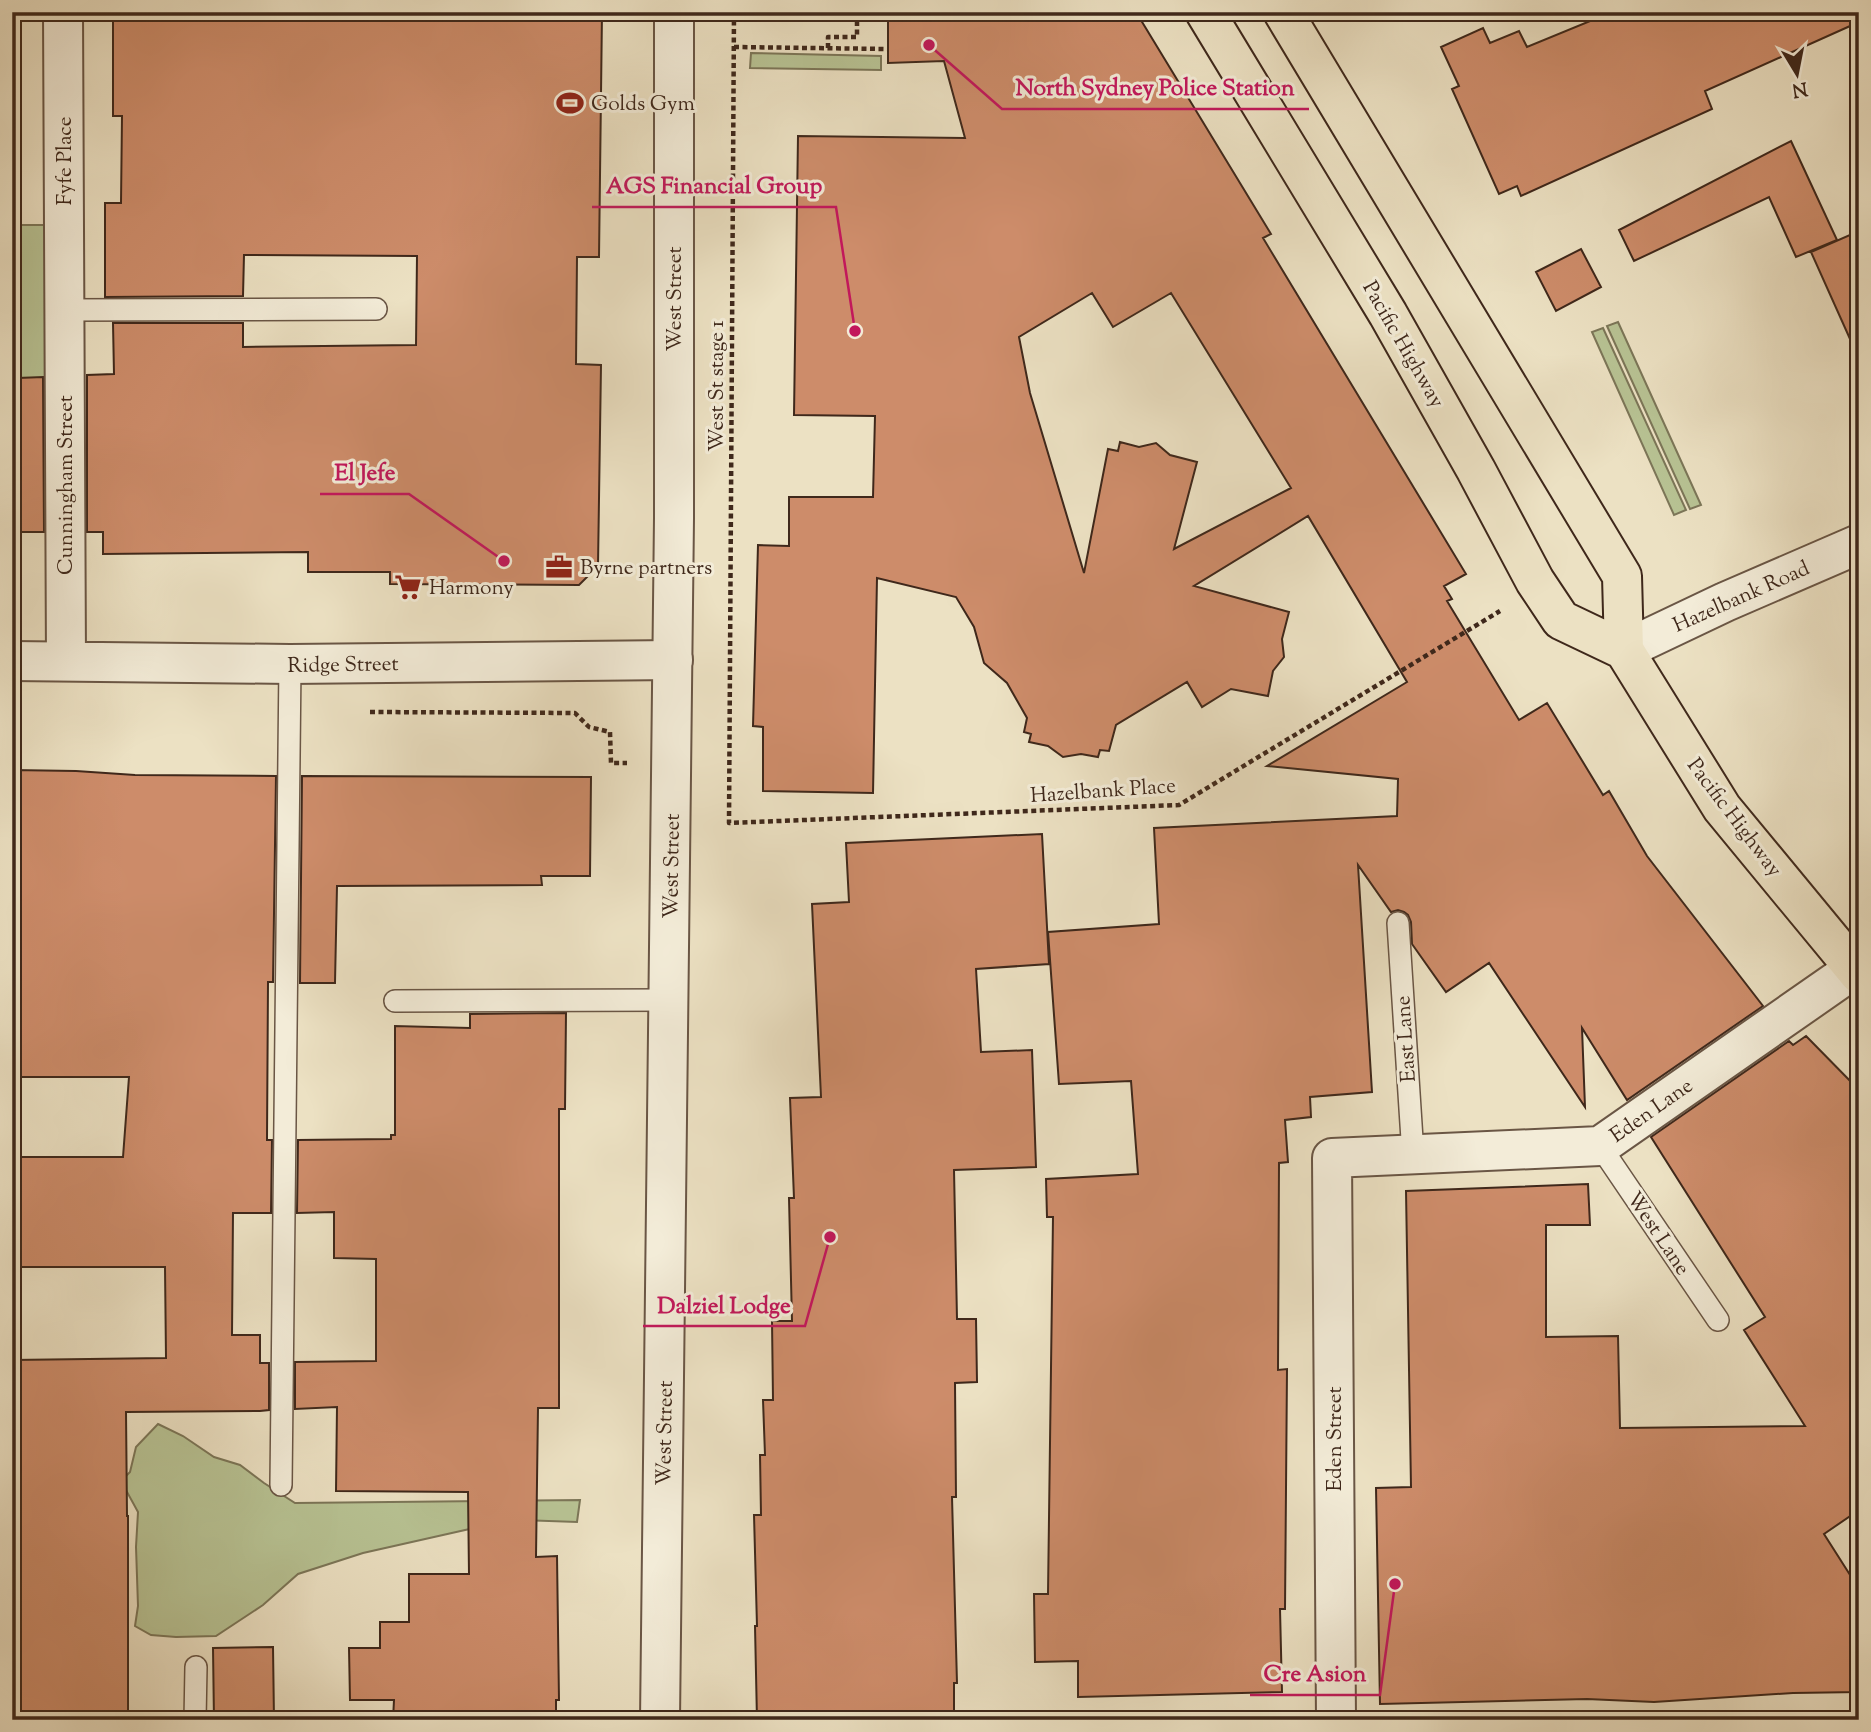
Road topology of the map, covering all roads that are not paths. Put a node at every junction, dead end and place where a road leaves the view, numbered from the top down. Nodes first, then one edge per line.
1 (64, 12) edge
2 (674, 12) edge
3 (1205, 12) edge
4 (1283, 12) edge
5 (376, 309) dead end
6 (65, 310) junction
7 (1859, 544) edge
8 (1624, 650) junction
9 (673, 660) junction
10 (12, 661) edge
11 (66, 661) junction
12 (290, 664) junction
13 (1398, 923) dead end
14 (1856, 971) edge
15 (669, 1000) junction
16 (395, 1001) dead end
17 (1600, 1146) junction
18 (1413, 1155) junction
19 (1332, 1158) joint
20 (1718, 1320) dead end
21 (281, 1485) dead end
22 (196, 1667) dead end
23 (195, 1720) edge
24 (660, 1720) edge
25 (1336, 1720) edge

1 - 6 street, Fyfe Place
2 - 9 street, West Street
3 - 8 main road, Pacific Highway
4 - 8 main road, Pacific Highway
5 - 6 lane
6 - 11 street, Cunningham Street
7 - 8 street, Hazelbank Road
8 - 14 main road, Pacific Highway
9 - 12 street, Ridge Street
9 - 15 street, West Street
10 - 11 street, Ridge Street
11 - 12 street, Ridge Street
12 - 21 lane
13 - 18 lane, East Lane
14 - 17 street, Eden Lane
15 - 16 lane
15 - 24 street, West Street
17 - 18 street, Eden Lane
17 - 20 lane, West Lane
18 - 19 street, Eden Lane
19 - 25 street, Eden Street
22 - 23 lane

